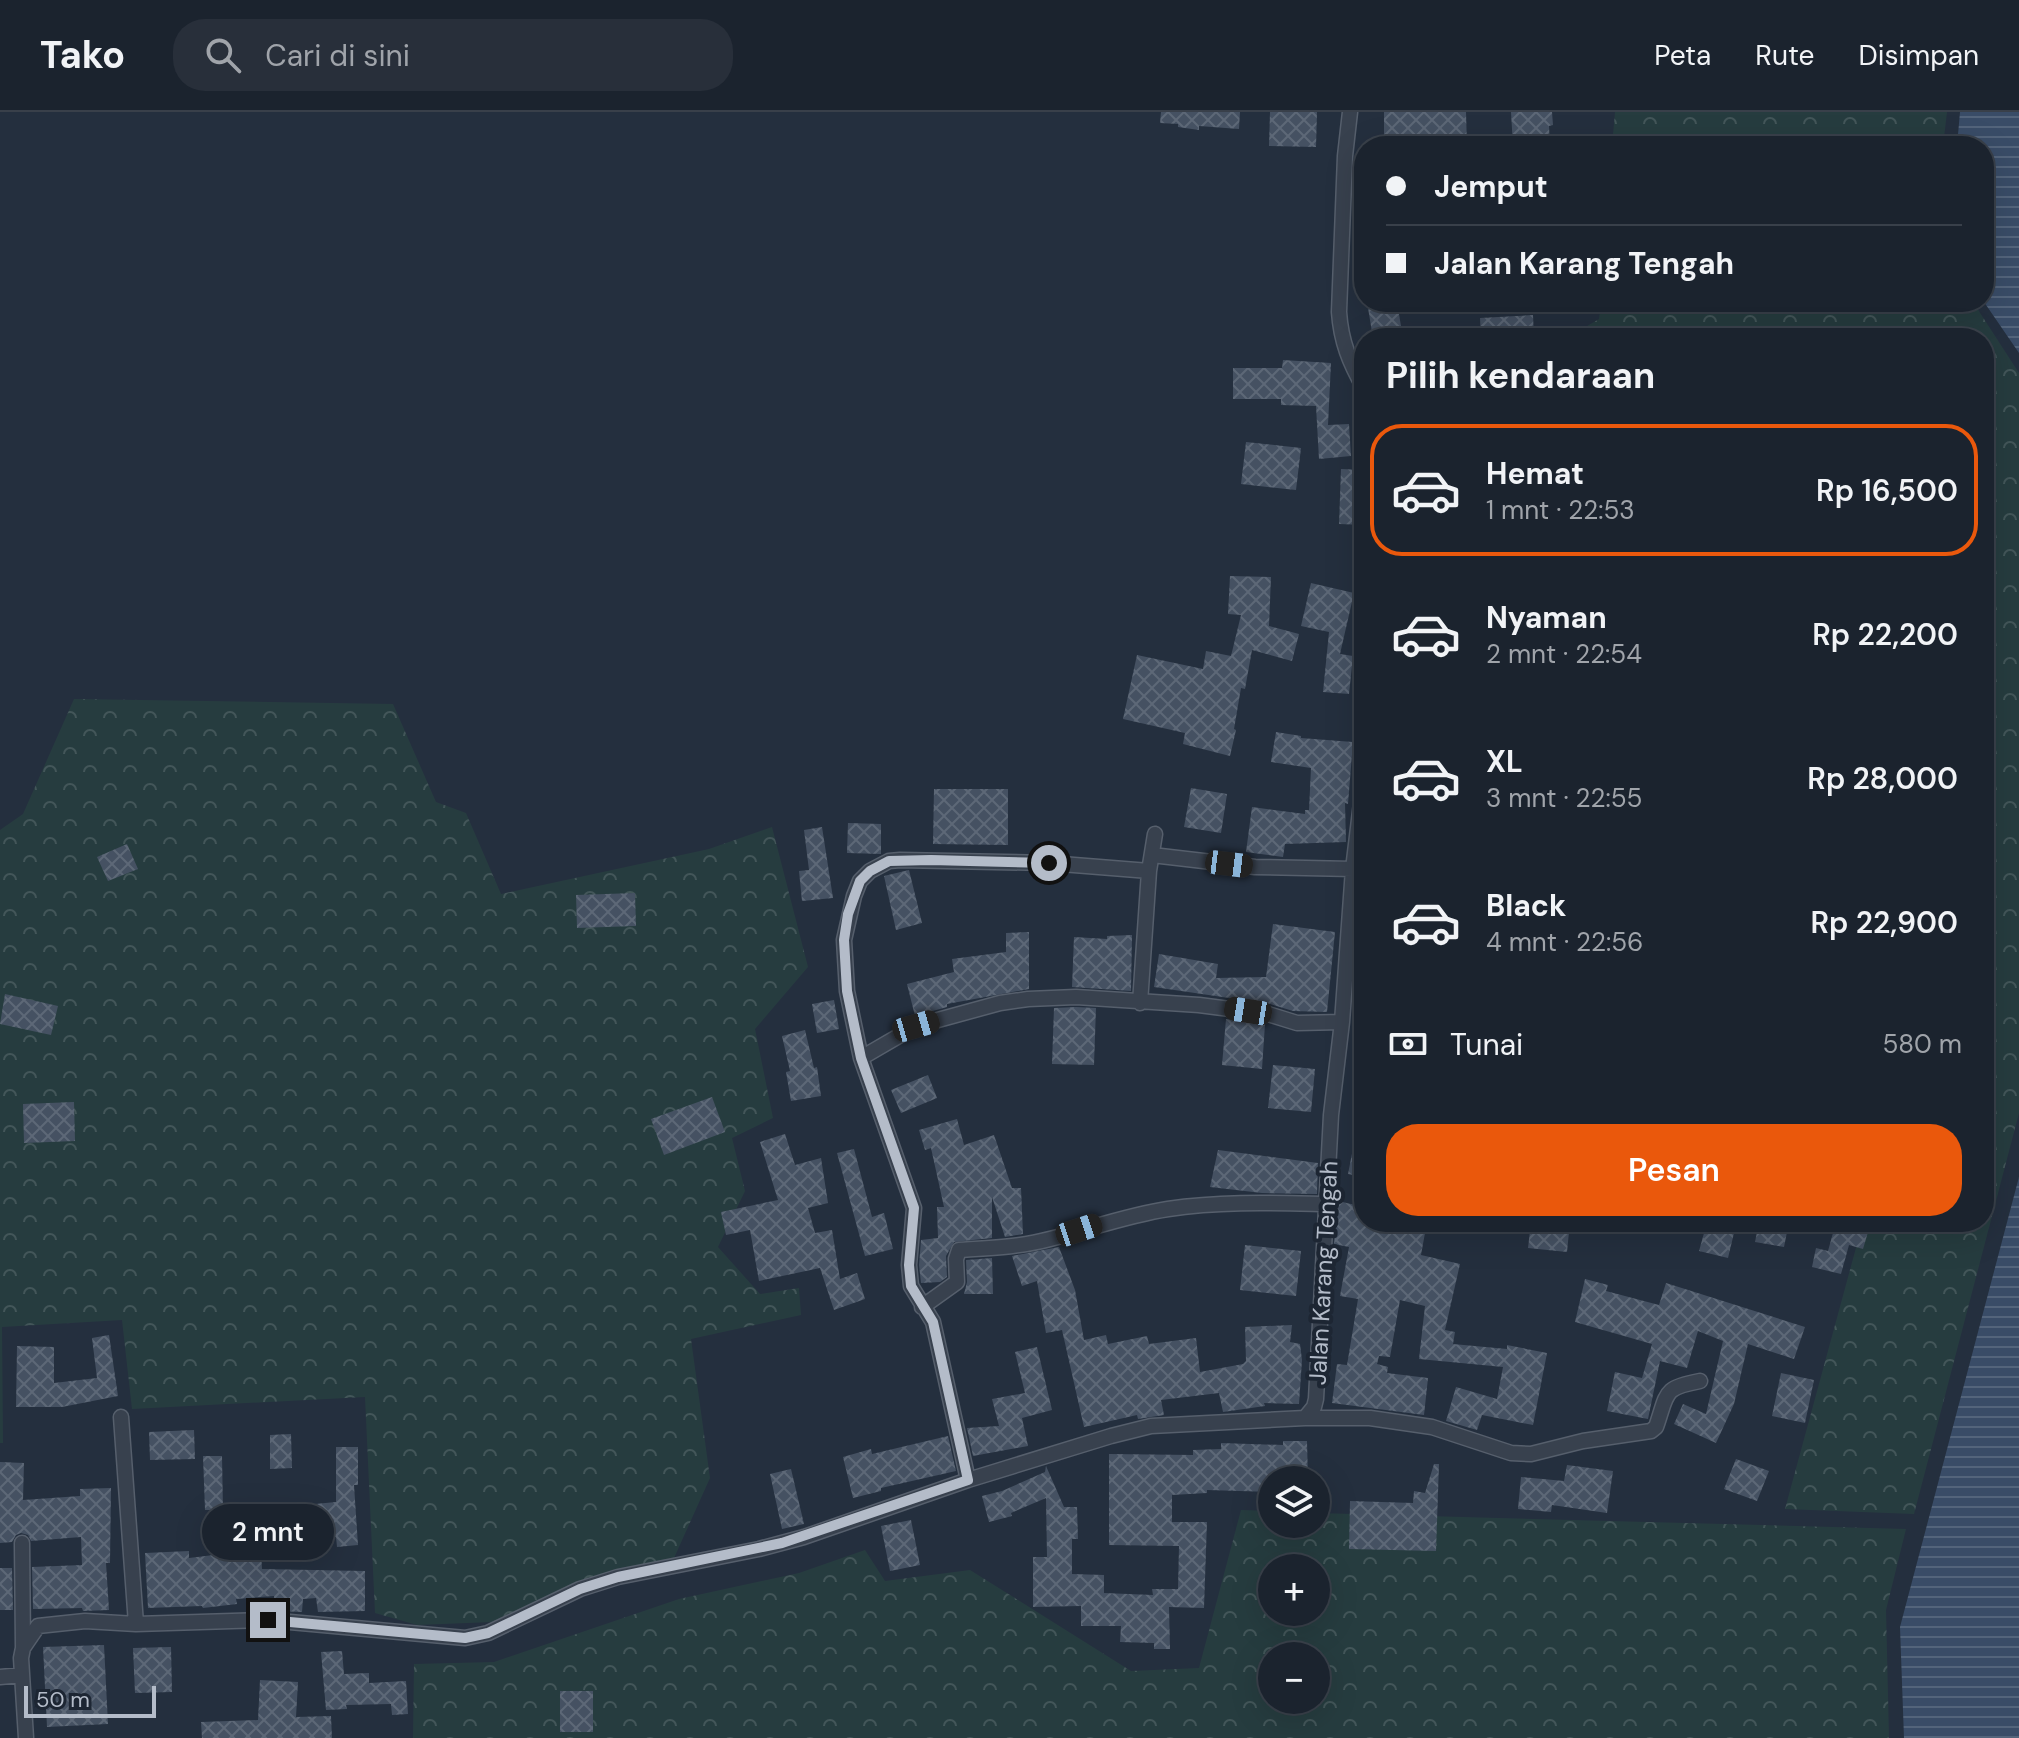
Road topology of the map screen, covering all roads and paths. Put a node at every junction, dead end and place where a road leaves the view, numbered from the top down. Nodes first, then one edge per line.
1 (1350, 112) edge
2 (1354, 370) edge
3 (1155, 834) dead end
4 (1152, 855) junction
5 (1354, 861) edge
6 (1353, 869) junction
7 (1149, 871) junction
8 (1140, 1003) junction
9 (1342, 1022) junction
10 (861, 1058) junction
11 (1327, 1204) junction
12 (922, 1307) junction
13 (1700, 1381) dead end
14 (121, 1417) dead end
15 (1305, 1418) junction
16 (968, 1480) junction
17 (22, 1543) dead end
18 (136, 1624) junction
19 (23, 1648) junction
20 (21, 1675) junction
21 (0, 1677) edge
22 (26, 1738) edge

1 - 2 street
3 - 4 street
4 - 6 street
4 - 7 street
5 - 6 street, Jalan Karang Tengah
6 - 9 street, Jalan Karang Tengah
7 - 8 street
7 - 10 street
8 - 9 street
8 - 10 street
9 - 11 street, Jalan Karang Tengah
10 - 12 street
11 - 12 street
11 - 15 street, Jalan Karang Tengah
12 - 16 street
13 - 15 street
14 - 18 street
15 - 16 street, Jalan Karang Tengah
16 - 18 street, Jalan Karang Tengah
17 - 19 street
18 - 19 street, Jalan Karang Tengah
19 - 20 street
20 - 21 street
20 - 22 street

